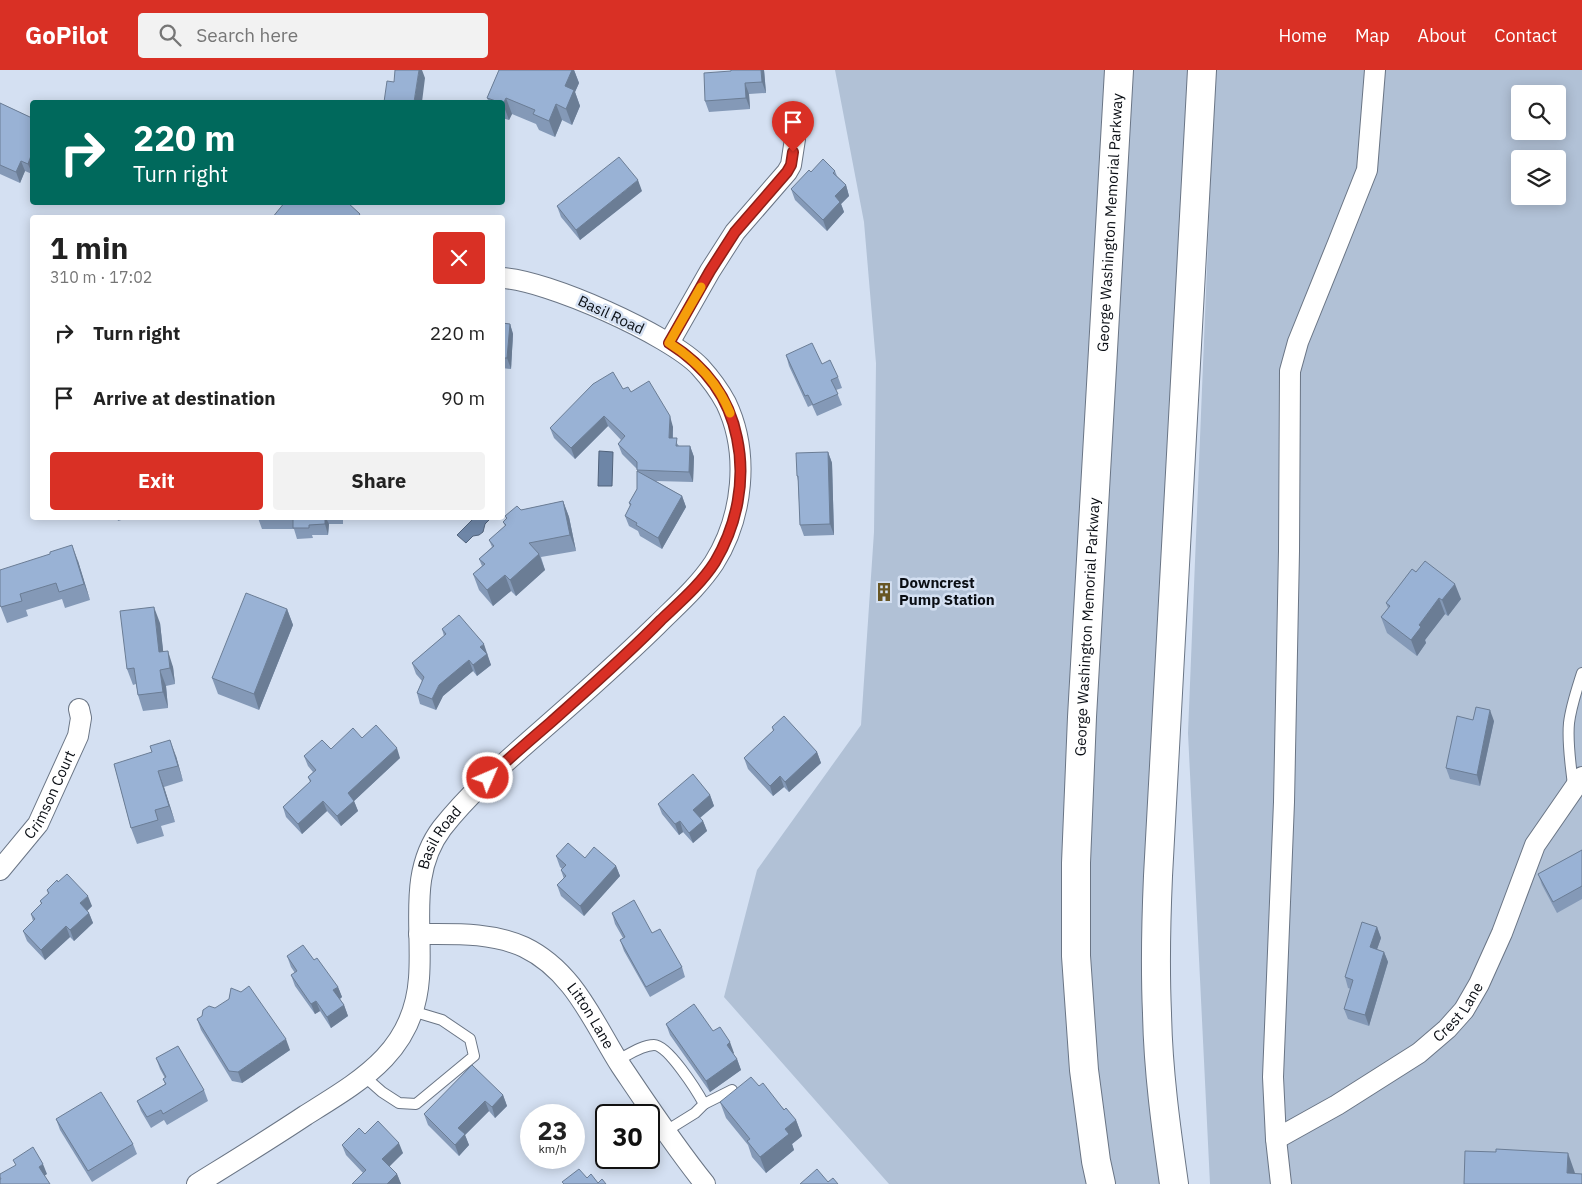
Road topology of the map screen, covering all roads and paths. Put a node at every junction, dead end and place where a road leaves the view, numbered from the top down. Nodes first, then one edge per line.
1 (1119, 70) edge
2 (1202, 70) edge
3 (1375, 70) edge
4 (795, 139) dead end
5 (505, 278) edge
6 (669, 343) junction
7 (1582, 673) edge
8 (79, 709) dead end
9 (1578, 783) edge
10 (0, 870) edge
11 (419, 934) junction
12 (412, 1011) junction
13 (618, 1060) junction
14 (365, 1077) junction
15 (732, 1090) edge
16 (704, 1104) junction
17 (666, 1131) junction
18 (1276, 1139) junction
19 (197, 1184) edge
20 (706, 1184) edge
21 (1101, 1184) edge
22 (1174, 1184) edge
23 (1281, 1184) edge

1 - 21 highway, George Washington Memorial Parkway
2 - 22 highway
3 - 18 street
4 - 6 street
5 - 6 street, Basil Road
6 - 11 street, Basil Road
7 - 9 lane
8 - 10 street, Crimson Court
9 - 18 street, Crest Lane
11 - 12 street, Basil Road
11 - 13 street, Litton Lane
12 - 14 street, Basil Road
12 - 14 lane
13 - 16 lane
13 - 17 street, Litton Lane
14 - 19 street, Basil Road
15 - 16 lane
16 - 17 lane
17 - 20 street, Litton Lane
18 - 23 street

